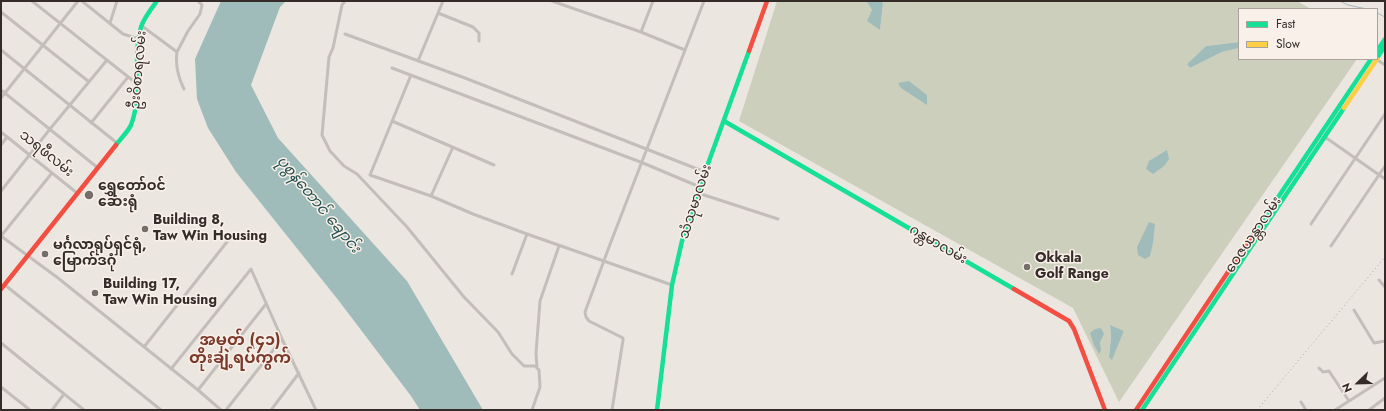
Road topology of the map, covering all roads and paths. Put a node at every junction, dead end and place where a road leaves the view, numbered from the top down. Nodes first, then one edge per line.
1 (32, 1) edge
2 (78, 1) edge
3 (82, 1) edge
4 (117, 1) edge
5 (157, 1) edge
6 (198, 1) edge
7 (345, 1) edge
8 (443, 1) edge
9 (553, 1) edge
10 (653, 1) edge
11 (704, 1) edge
12 (767, 1) edge
13 (1, 12) edge
14 (438, 13) junction
15 (60, 23) junction
16 (110, 23) junction
17 (142, 26) junction
18 (640, 32) junction
19 (345, 34) dead end
20 (139, 39) junction
21 (1385, 39) edge
22 (479, 41) dead end
23 (43, 45) junction
24 (1385, 46) edge
25 (1, 50) edge
26 (685, 50) junction
27 (1378, 50) edge
28 (177, 52) junction
29 (1378, 57) edge
30 (107, 60) junction
31 (1370, 60) edge
32 (1376, 60) edge
33 (418, 61) junction
34 (392, 68) dead end
35 (24, 69) junction
36 (411, 75) junction
37 (128, 77) junction
38 (88, 81) junction
39 (136, 84) junction
40 (184, 89) dead end
41 (1, 90) edge
42 (5, 93) junction
43 (1, 98) edge
44 (70, 105) junction
45 (1385, 114) edge
46 (392, 121) junction
47 (724, 121) junction
48 (91, 122) junction
49 (50, 129) junction
50 (1, 132) edge
51 (7, 137) junction
52 (1325, 137) junction
53 (117, 143) junction
54 (1, 145) edge
55 (454, 147) junction
56 (648, 150) junction
57 (30, 155) junction
58 (1355, 158) junction
59 (642, 163) junction
60 (494, 165) dead end
61 (1385, 166) edge
62 (98, 168) junction
63 (705, 172) junction
64 (52, 173) junction
65 (1379, 175) junction
66 (1385, 179) edge
67 (700, 187) junction
68 (1, 191) edge
69 (77, 193) junction
70 (698, 193) junction
71 (431, 196) junction
72 (778, 219) dead end
73 (1311, 224) dead end
74 (234, 233) dead end
75 (527, 234) junction
76 (1, 236) edge
77 (559, 246) junction
78 (1331, 246) dead end
79 (27, 256) junction
80 (604, 261) junction
81 (512, 274) dead end
82 (1379, 280) dead end
83 (3, 285) edge
84 (672, 285) junction
85 (1385, 287) edge
86 (267, 304) junction
87 (1354, 310) dead end
88 (282, 339) junction
89 (1385, 341) edge
90 (1, 343) edge
91 (144, 347) junction
92 (537, 368) junction
93 (1318, 368) dead end
94 (171, 369) junction
95 (299, 373) junction
96 (1385, 378) edge
97 (1, 387) edge
98 (198, 390) junction
99 (64, 394) junction
100 (1385, 398) edge
101 (1349, 401) junction
102 (1301, 402) dead end
103 (314, 406) junction
104 (30, 410) edge
105 (52, 410) edge
106 (84, 410) edge
107 (161, 410) edge
108 (221, 410) edge
109 (226, 410) edge
110 (271, 410) edge
111 (312, 410) edge
112 (316, 410) edge
113 (532, 410) edge
114 (612, 410) edge
115 (657, 410) edge
116 (1104, 410) edge
117 (1136, 410) edge
118 (1142, 410) edge
119 (1306, 410) edge
120 (1335, 410) edge
121 (1370, 410) edge

1 - 15 street
2 - 15 street
3 - 16 street
4 - 16 street
5 - 17 main road, ဦးဝိစာရလမ်း
6 - 28 street
7 - 92 street
8 - 14 street
9 - 18 street
10 - 18 street
11 - 26 street
12 - 47 main road, သံသုမာလမ်း
13 - 23 street
14 - 22 street
14 - 33 street
15 - 23 street
15 - 30 street
16 - 20 street
17 - 20 main road, ဦးဝိစာရလမ်း
17 - 28 street
18 - 26 street
19 - 33 street
20 - 39 main road, ဦးဝိစာရလမ်း
21 - 27 main road
23 - 35 street
23 - 38 street
24 - 29 main road, ဝေဇယန္တာလမ်း
25 - 35 street
26 - 56 street
28 - 40 street
30 - 37 street
30 - 38 street
31 - 117 main road, ဝေဇယန္တာလမ်း
32 - 52 main road, ဝေဇယန္တာလမ်း
33 - 56 street
34 - 36 street
35 - 42 street
35 - 44 street
36 - 46 street
36 - 59 street
37 - 39 street
37 - 48 street
38 - 44 street
39 - 53 main road, ဦးဝိစာရလမ်း
41 - 42 street
42 - 43 street
42 - 49 street
44 - 48 street
44 - 49 street
45 - 58 street
46 - 55 street
46 - 71 street
47 - 63 main road, သံသုမာလမ်း
47 - 116 main road, ဂန္တမာလမ်း
48 - 53 street
49 - 57 street
49 - 62 street
50 - 51 street, သရဖီလမ်း
51 - 54 street
51 - 57 street, သရဖီလမ်း
52 - 58 street
52 - 118 main road, ဝေဇယန္တာလမ်း
53 - 62 main road, ဦးဝိစာရလမ်း
55 - 60 street
55 - 71 street
56 - 59 street
56 - 63 street
57 - 64 street, သရဖီလမ်း
57 - 68 street
58 - 65 street
58 - 73 street
59 - 67 street
59 - 80 street
61 - 65 street
62 - 69 main road, ဦးဝိစာရလမ်း
63 - 67 main road, သံသုမာလမ်း
64 - 69 street, သရဖီလမ်း
64 - 76 street
65 - 66 street
65 - 78 street
67 - 70 main road, သံသုမာလမ်း
69 - 79 main road, ဦးဝိစာရလမ်း
70 - 72 street
70 - 84 main road, သံသုမာလမ်း
71 - 75 street
74 - 91 street
75 - 77 street
75 - 81 street
76 - 79 street
77 - 80 street
77 - 92 street
79 - 83 main road, ဦးဝိစာရလမ်း
79 - 91 street
80 - 84 street
80 - 114 street
82 - 85 street
83 - 107 street
84 - 115 main road, သံသုမာလမ်း
86 - 88 street
86 - 94 street
86 - 98 street
87 - 89 street
88 - 95 street
88 - 109 street
90 - 99 street
91 - 94 street
92 - 113 street
93 - 101 street
94 - 98 street
95 - 103 street
95 - 110 street
96 - 101 street
97 - 104 street
98 - 108 street
99 - 105 street
99 - 106 street
100 - 121 street
101 - 120 street
102 - 119 street
103 - 111 street
103 - 112 street

